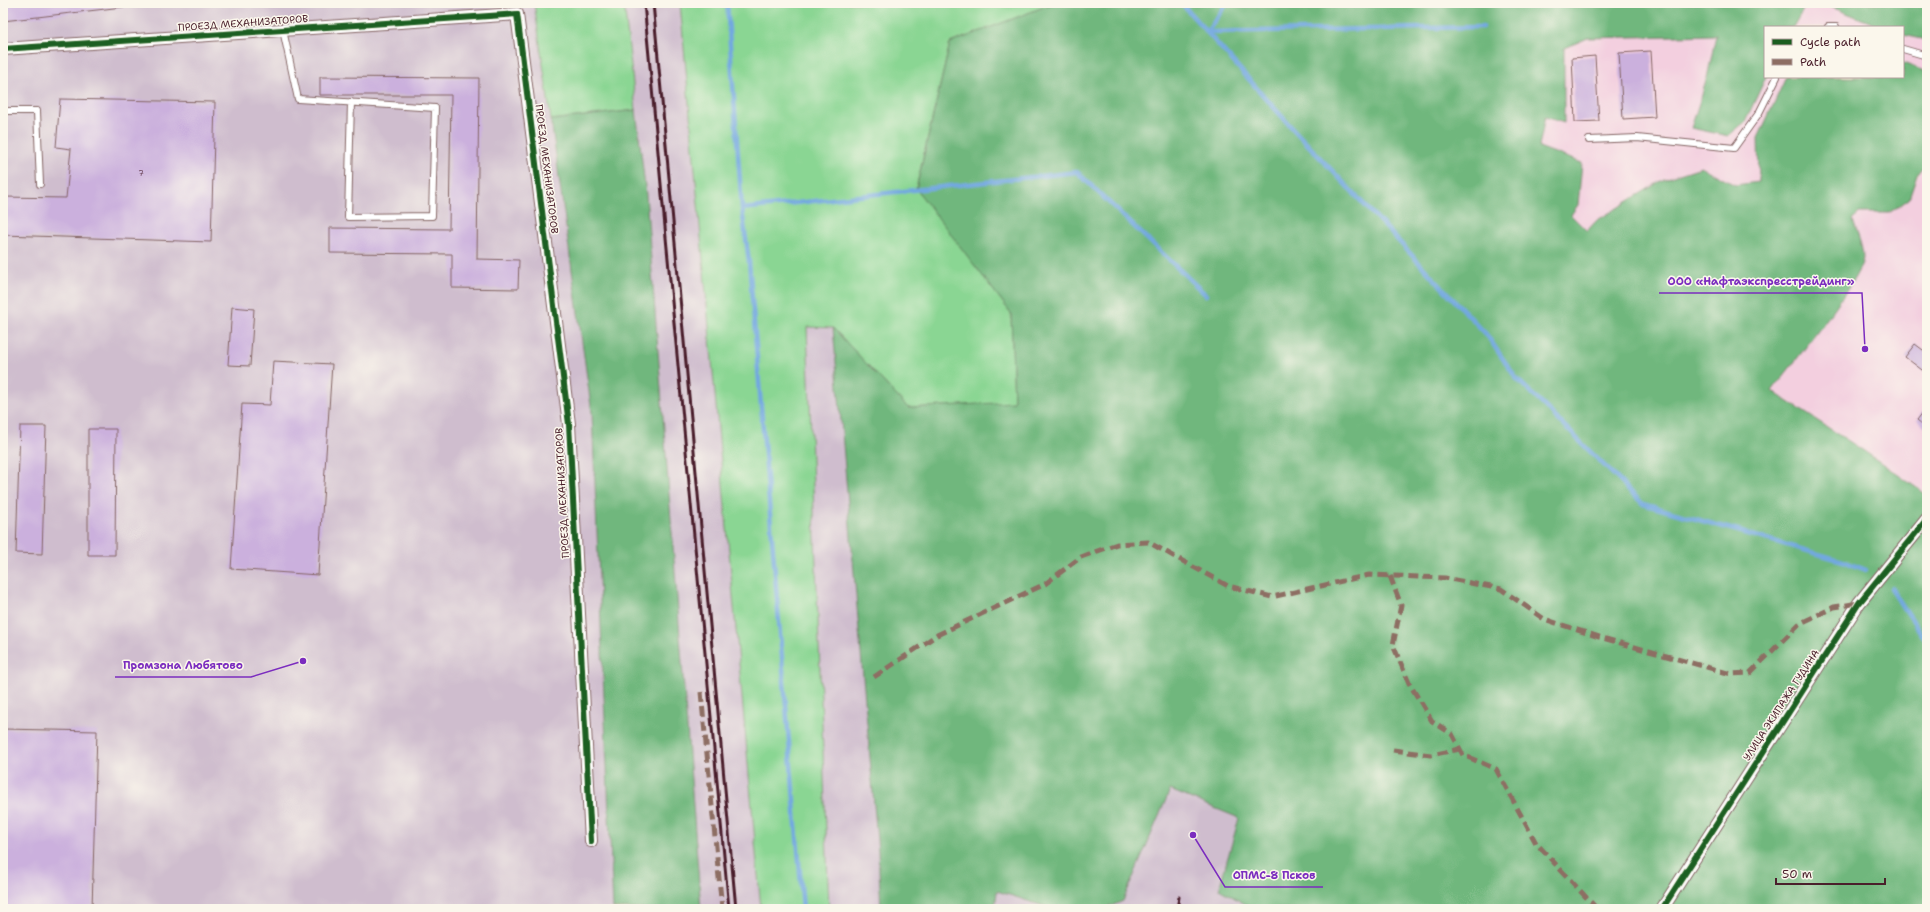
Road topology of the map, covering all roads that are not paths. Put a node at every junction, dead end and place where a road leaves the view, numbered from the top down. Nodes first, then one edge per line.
1 (283, 30) junction
2 (3, 49) edge
3 (1904, 49) edge
4 (1927, 56) edge
5 (1776, 78) edge
6 (351, 102) junction
7 (3, 111) edge
8 (1589, 140) dead end
9 (40, 184) dead end
10 (1927, 519) edge
11 (590, 841) dead end
12 (1662, 909) edge

1 - 2 street, ПРОЕЗД МЕХАНИЗАТОРОВ
1 - 6 lane
1 - 11 street, ПРОЕЗД МЕХАНИЗАТОРОВ
3 - 4 lane
5 - 8 lane
6 - 6 lane
7 - 9 lane
10 - 12 street, УЛИЦА ЭКИПАЖА ГУДИНА

